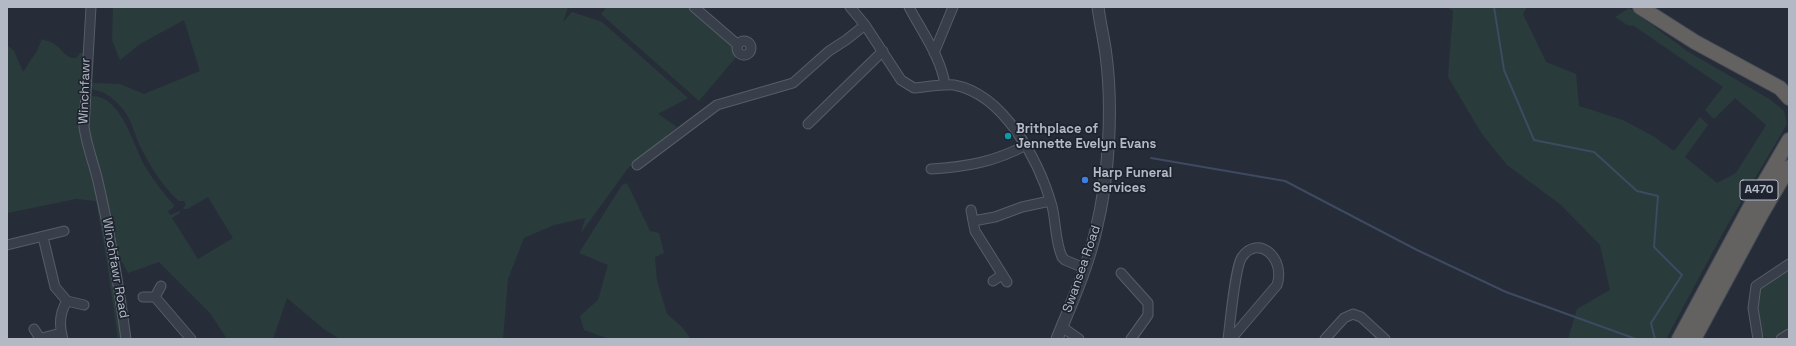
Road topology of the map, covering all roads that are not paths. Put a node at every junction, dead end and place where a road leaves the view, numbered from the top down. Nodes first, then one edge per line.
1 (90, 7) edge
2 (694, 7) edge
3 (850, 7) edge
4 (909, 7) edge
5 (953, 7) edge
6 (1098, 7) edge
7 (1640, 7) edge
8 (865, 25) junction
9 (738, 45) dead end
10 (883, 51) junction
11 (934, 53) junction
12 (945, 85) junction
13 (1789, 98) edge
14 (808, 124) dead end
15 (1789, 140) edge
16 (1026, 145) junction
17 (637, 165) dead end
18 (1789, 167) edge
19 (931, 169) dead end
20 (102, 197) joint
21 (1050, 201) junction
22 (971, 210) dead end
23 (973, 221) junction
24 (64, 231) dead end
25 (43, 237) junction
26 (7, 245) edge
27 (1738, 245) junction
28 (1789, 264) edge
29 (1084, 268) junction
30 (1122, 273) dead end
31 (993, 281) dead end
32 (161, 286) dead end
33 (154, 296) junction
34 (143, 297) dead end
35 (67, 301) junction
36 (84, 305) dead end
37 (1062, 327) junction
38 (34, 329) dead end
39 (1789, 334) edge
40 (62, 336) edge
41 (39, 338) edge
42 (126, 339) edge
43 (190, 339) edge
44 (1057, 339) edge
45 (1079, 339) edge
46 (1131, 339) edge
47 (1228, 339) edge
48 (1231, 339) edge
49 (1325, 339) edge
50 (1385, 339) edge
51 (1680, 339) edge
52 (1694, 339) edge
53 (1758, 339) edge
54 (1781, 339) edge

1 - 20 street, Winchfawr
2 - 9 street
3 - 8 street
4 - 11 street
5 - 11 street
6 - 29 street, Swansea Road
7 - 13 highway
8 - 10 street
8 - 17 street
10 - 12 street
10 - 14 street
11 - 12 street
12 - 16 street
15 - 27 highway, A470
16 - 19 street
16 - 21 street
18 - 27 highway, A470
20 - 42 street, Winchfawr Road
21 - 23 street
21 - 29 street
22 - 23 street
23 - 31 street
24 - 25 street
25 - 26 street
25 - 35 street
27 - 51 highway, A470
27 - 52 highway, A470
28 - 53 street
29 - 37 street, Swansea Road
30 - 46 street
32 - 33 street
33 - 34 street
33 - 43 street
35 - 36 street
35 - 40 street
37 - 44 street, Swansea Road
37 - 45 street
38 - 41 street
39 - 54 street
40 - 41 street
47 - 48 street
49 - 50 street

